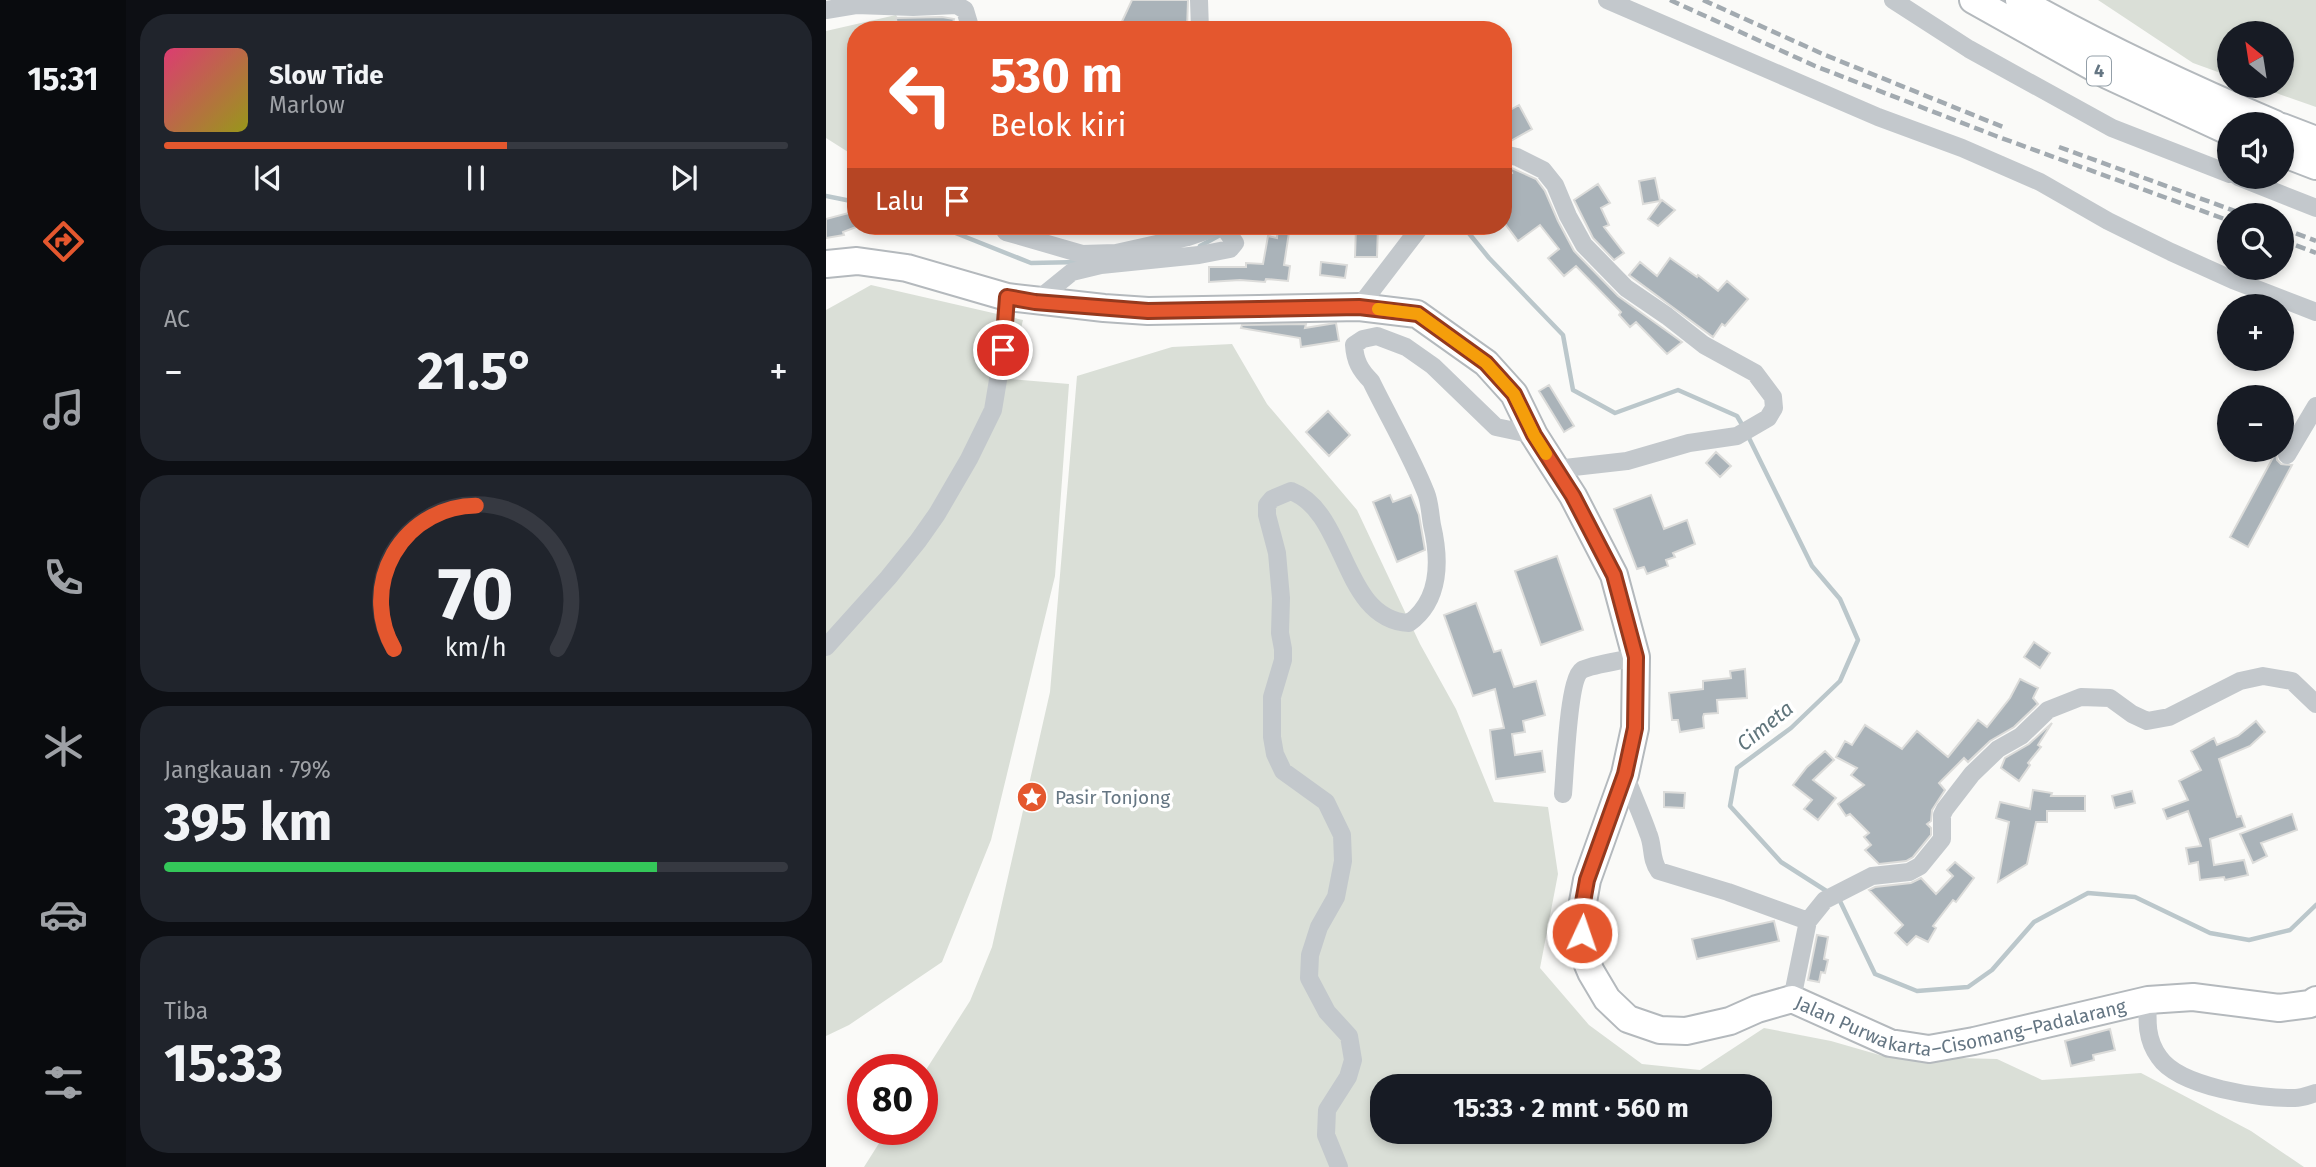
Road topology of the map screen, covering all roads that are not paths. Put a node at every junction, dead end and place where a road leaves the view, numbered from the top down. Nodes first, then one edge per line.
1 (1199, 0) edge
2 (1607, 0) edge
3 (1893, 0) edge
4 (1973, 0) edge
5 (2019, 0) edge
6 (826, 10) edge
7 (968, 21) edge
8 (1200, 21) edge
9 (2247, 112) edge
10 (2217, 126) edge
11 (2294, 132) edge
12 (2316, 140) edge
13 (1512, 156) edge
14 (2294, 158) edge
15 (2316, 166) edge
16 (2217, 169) edge
17 (2268, 189) edge
18 (2316, 208) edge
19 (1016, 235) edge
20 (1177, 235) edge
21 (1229, 235) edge
22 (1414, 235) edge
23 (826, 264) edge
24 (1007, 297) junction
25 (1035, 302) junction
26 (1359, 307) junction
27 (2316, 312) edge
28 (2316, 405) edge
29 (1534, 435) junction
30 (2294, 443) edge
31 (1556, 469) junction
32 (826, 647) edge
33 (1636, 657) junction
34 (2316, 704) edge
35 (1625, 774) junction
36 (1563, 794) dead end
37 (1808, 921) junction
38 (1792, 999) junction
39 (2148, 1000) junction
40 (2316, 1000) edge
41 (2316, 1093) edge
42 (1339, 1167) edge

1 - 8 street
2 - 27 street
3 - 16 street
4 - 10 highway, 4
5 - 9 highway, 4
6 - 7 street
11 - 12 highway
13 - 31 street
14 - 15 highway
17 - 18 street
19 - 20 street
21 - 25 street
22 - 26 street
23 - 24 highway, Jalan Purwakarta–Cisomang–Padalarang
24 - 25 highway, Jalan Purwakarta–Cisomang–Padalarang
24 - 32 street
25 - 26 highway, Jalan Purwakarta–Cisomang–Padalarang
26 - 29 highway, Jalan Purwakarta–Cisomang–Padalarang
28 - 30 street
29 - 31 highway, Jalan Purwakarta–Cisomang–Padalarang
29 - 42 street
31 - 33 highway, Jalan Purwakarta–Cisomang–Padalarang
33 - 35 highway, Jalan Purwakarta–Cisomang–Padalarang
33 - 36 street
34 - 37 street
35 - 37 street
35 - 38 highway, Jalan Purwakarta–Cisomang–Padalarang
37 - 38 street
38 - 39 highway, Jalan Purwakarta–Cisomang–Padalarang
39 - 40 highway, Jalan Purwakarta–Cisomang–Padalarang
39 - 41 street

